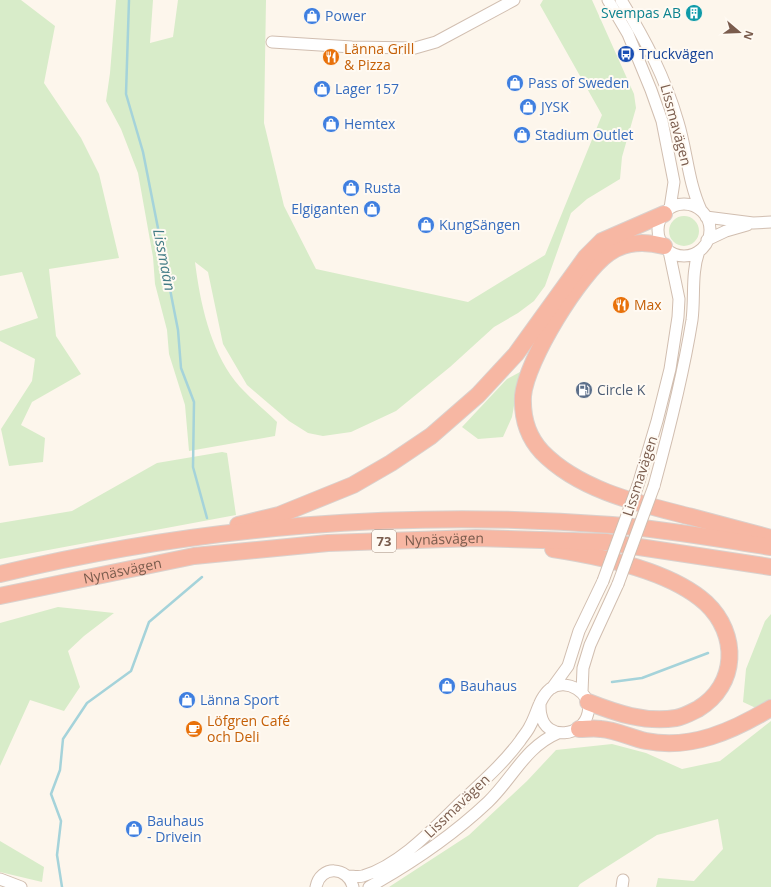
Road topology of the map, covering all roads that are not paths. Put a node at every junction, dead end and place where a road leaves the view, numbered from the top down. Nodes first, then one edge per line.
1 (514, 0) edge
2 (608, 0) edge
3 (621, 0) edge
4 (272, 42) dead end
5 (667, 211) junction
6 (704, 214) junction
7 (771, 222) edge
8 (754, 223) junction
9 (708, 240) junction
10 (666, 249) junction
11 (699, 251) junction
12 (476, 538) junction
13 (771, 538) edge
14 (183, 539) junction
15 (771, 547) edge
16 (771, 567) edge
17 (0, 574) edge
18 (0, 596) edge
19 (552, 688) junction
20 (585, 697) junction
21 (540, 703) junction
22 (771, 708) edge
23 (580, 728) junction
24 (558, 733) junction
25 (348, 876) junction
26 (0, 879) edge
27 (315, 885) edge
28 (21, 887) edge
29 (353, 887) edge
30 (369, 887) edge

1 - 4 street
2 - 5 street, Lissmavägen
3 - 6 street, Lissmavägen
5 - 6 street
5 - 10 street
5 - 14 highway
6 - 8 street
6 - 9 street
7 - 8 street
8 - 9 street
9 - 11 street
10 - 11 street
10 - 13 highway
10 - 19 street, Lissmavägen, bridge
11 - 20 street, Lissmavägen, bridge
12 - 16 highway, Nynäsvägen / 73
12 - 18 highway, Nynäsvägen / 73
12 - 20 highway
14 - 15 highway, Nynäsvägen / 73
14 - 17 highway, Nynäsvägen / 73
19 - 20 street
19 - 21 street
20 - 23 street
21 - 24 street
21 - 25 street, Lissmavägen
22 - 23 highway
23 - 24 street
24 - 30 street, Lissmavägen
25 - 27 street
25 - 29 street
26 - 28 street

